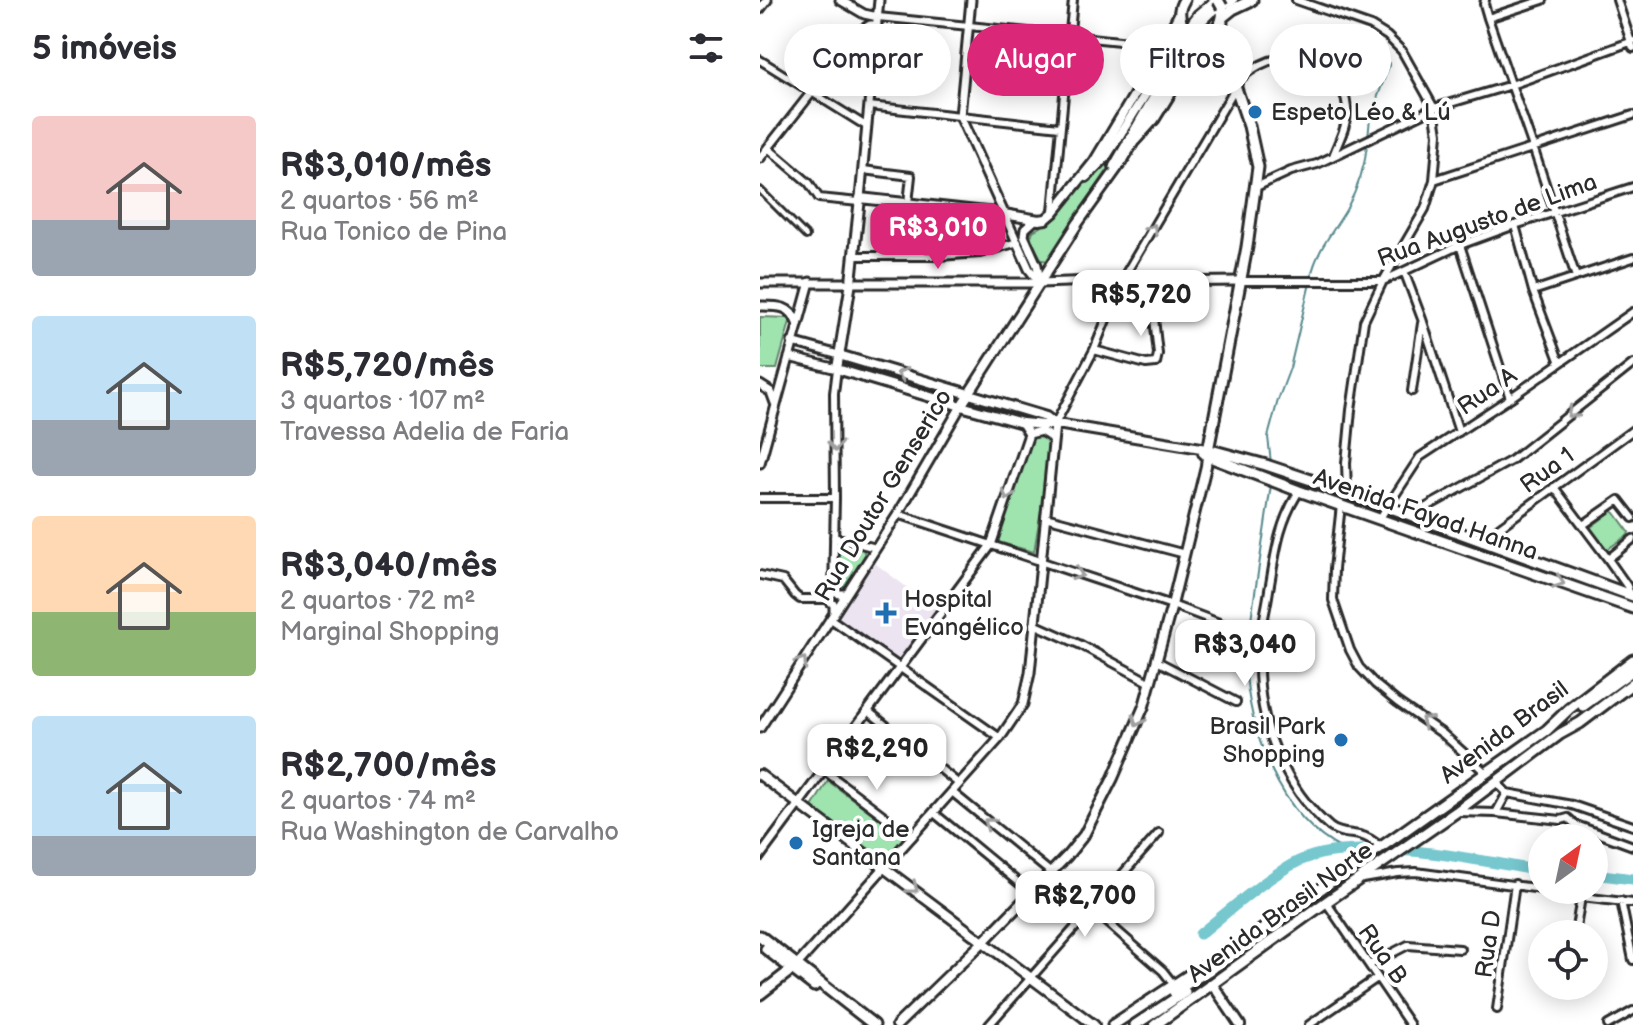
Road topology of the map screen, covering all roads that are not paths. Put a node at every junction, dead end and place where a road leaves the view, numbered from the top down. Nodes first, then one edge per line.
1 (767, 0) edge
2 (840, 0) edge
3 (879, 0) edge
4 (971, 0) edge
5 (1073, 0) edge
6 (1184, 0) edge
7 (1233, 0) edge
8 (1252, 0) edge
9 (1296, 0) edge
10 (1485, 0) edge
11 (1543, 0) edge
12 (1617, 0) edge
13 (760, 9) edge
14 (1220, 9) edge
15 (1180, 18) junction
16 (1488, 18) junction
17 (877, 21) junction
18 (872, 24) edge
19 (969, 24) edge
20 (1070, 24) edge
21 (1176, 24) edge
22 (1182, 24) edge
23 (967, 26) edge
24 (1632, 43) edge
25 (967, 46) edge
26 (760, 60) edge
27 (1253, 69) edge
28 (784, 75) edge
29 (1511, 85) junction
30 (809, 96) edge
31 (818, 96) edge
32 (1063, 96) edge
33 (1133, 96) edge
34 (1161, 96) edge
35 (1168, 96) edge
36 (1230, 96) edge
37 (1239, 96) edge
38 (869, 106) junction
39 (1434, 108) junction
40 (1633, 115) edge
41 (960, 116) junction
42 (866, 126) junction
43 (1060, 127) junction
44 (1135, 140) junction
45 (1533, 147) junction
46 (768, 148) junction
47 (1333, 156) junction
48 (760, 158) edge
49 (863, 170) junction
50 (1434, 180) junction
51 (1079, 182) junction
52 (1107, 185) junction
53 (1256, 187) junction
54 (1633, 187) edge
55 (760, 190) edge
56 (860, 200) junction
57 (908, 203) junction
58 (1554, 212) junction
59 (1053, 213) junction
60 (1004, 214) junction
61 (1035, 220) junction
62 (1515, 225) junction
63 (806, 236) dead end
64 (1018, 242) junction
65 (1460, 245) junction
66 (854, 256) junction
67 (1633, 258) edge
68 (1404, 271) junction
69 (1576, 277) junction
70 (1122, 280) junction
71 (1240, 281) junction
72 (1383, 281) junction
73 (810, 282) junction
74 (851, 282) junction
75 (1150, 282) junction
76 (760, 283) edge
77 (1040, 283) junction
78 (1533, 291) junction
79 (760, 306) edge
80 (1633, 312) edge
81 (1422, 319) junction
82 (797, 324) junction
83 (792, 342) junction
84 (1094, 350) junction
85 (839, 355) junction
86 (789, 357) junction
87 (1560, 363) junction
88 (1633, 364) edge
89 (837, 369) junction
90 (784, 373) junction
91 (761, 385) edge
92 (1412, 391) dead end
93 (968, 394) junction
94 (1510, 398) junction
95 (961, 406) junction
96 (775, 410) junction
97 (1022, 423) junction
98 (1055, 424) junction
99 (1633, 430) edge
100 (1459, 432) junction
101 (1029, 434) junction
102 (1052, 438) junction
103 (1204, 451) junction
104 (761, 453) edge
105 (760, 463) edge
106 (1554, 487) junction
107 (1299, 491) junction
108 (1347, 492) junction
109 (760, 498) edge
110 (835, 498) junction
111 (1341, 505) junction
112 (1387, 506) junction
113 (898, 514) junction
114 (1412, 515) junction
115 (1045, 517) junction
116 (1380, 518) junction
117 (1633, 518) edge
118 (1583, 525) junction
119 (834, 537) junction
120 (1633, 539) edge
121 (1482, 540) junction
122 (991, 545) junction
123 (876, 548) junction
124 (1185, 554) junction
125 (1532, 559) junction
126 (1608, 559) junction
127 (1040, 561) junction
128 (1528, 571) junction
129 (760, 575) edge
130 (833, 587) junction
131 (846, 594) junction
132 (1632, 595) edge
133 (828, 599) junction
134 (1172, 605) junction
135 (1633, 608) edge
136 (832, 616) junction
137 (1034, 624) junction
138 (1230, 627) dead end
139 (1633, 660) edge
140 (1157, 661) junction
141 (900, 667) junction
142 (1633, 670) edge
143 (1633, 676) edge
144 (1151, 683) junction
145 (1633, 683) edge
146 (1236, 702) dead end
147 (868, 711) junction
148 (760, 728) edge
149 (1547, 730) junction
150 (1560, 734) junction
151 (1000, 738) junction
152 (825, 771) junction
153 (1485, 772) junction
154 (760, 775) edge
155 (1496, 782) junction
156 (959, 784) junction
157 (952, 792) junction
158 (1507, 793) junction
159 (800, 804) junction
160 (1572, 805) junction
161 (1456, 812) junction
162 (934, 813) junction
163 (1496, 813) junction
164 (1568, 818) junction
165 (1633, 826) edge
166 (1427, 832) joint
167 (1159, 833) dead end
168 (1397, 836) joint
169 (912, 837) junction
170 (1633, 846) edge
171 (1380, 847) junction
172 (760, 856) edge
173 (1389, 858) junction
174 (886, 868) junction
175 (1050, 872) junction
176 (1398, 873) junction
177 (1360, 879) junction
178 (1515, 884) junction
179 (1528, 887) edge
180 (1031, 893) junction
181 (1608, 900) edge
182 (1621, 901) junction
183 (1326, 902) junction
184 (1633, 903) edge
185 (1092, 908) junction
186 (760, 936) edge
187 (1246, 941) junction
188 (983, 942) junction
189 (760, 944) edge
190 (1460, 949) dead end
191 (1251, 956) junction
192 (1633, 960) edge
193 (1369, 965) junction
194 (794, 967) junction
195 (1032, 978) junction
196 (1377, 978) junction
197 (1195, 982) junction
198 (1174, 985) junction
199 (1213, 985) junction
200 (760, 994) edge
201 (1497, 1009) dead end
202 (1633, 1011) edge
203 (1323, 1016) junction
204 (864, 1025) edge
205 (874, 1025) edge
206 (897, 1025) edge
207 (989, 1025) edge
208 (1094, 1025) edge
209 (1113, 1025) edge
210 (1125, 1025) edge
211 (1135, 1025) edge
212 (1155, 1025) edge
213 (1240, 1025) edge
214 (1309, 1025) edge
215 (1329, 1025) edge
216 (1410, 1025) edge
217 (1608, 1025) edge

1 - 13 street
2 - 17 street
3 - 17 street
4 - 19 street
5 - 20 street
6 - 15 main road
7 - 52 main road
8 - 14 main road
9 - 39 street
10 - 16 street
11 - 16 street
12 - 24 street
14 - 51 main road
15 - 21 main road
15 - 22 main road, bridge
16 - 29 street
17 - 18 street
17 - 23 street
17 - 38 street
24 - 29 street
25 - 41 street
26 - 28 street
27 - 47 street
29 - 39 street
29 - 45 street
30 - 46 street
31 - 42 street
32 - 43 street
33 - 51 main road
34 - 44 main road
35 - 44 main road
70 -> 36 street
37 - 53 main road
38 - 41 street
38 - 42 street
39 - 47 street
39 - 50 street
40 - 45 street
41 - 43 street
41 - 60 street
42 - 49 street
43 - 59 street
44 - 52 main road
45 - 50 street
45 - 58 street
46 - 48 street
46 - 56 street
47 - 53 street
49 - 56 street
49 - 57 street
50 - 72 street
51 - 59 main road
52 - 77 main road, Rua Doutor Genserico
53 - 71 main road
54 - 58 street, Rua Augusto de Lima
55 - 63 street
56 - 57 main road
56 - 66 main road
57 - 60 main road
58 - 62 street, Rua Augusto de Lima
58 - 69 street
59 - 61 main road
60 - 61 main road
60 - 64 street
61 - 77 street
62 - 65 street, Rua Augusto de Lima
62 - 78 street
64 - 66 street
64 - 77 street
65 - 68 street, Rua Augusto de Lima
65 - 94 street
66 - 74 main road
67 - 69 street
68 - 72 street, Rua Augusto de Lima
68 - 81 street
69 - 78 street
70 - 75 street
70 - 77 street
70 - 84 street
71 - 72 street, Rua Augusto de Lima
71 - 75 street
71 - 103 main road
72 - 108 street
73 - 74 street
73 - 76 street
73 - 82 street
74 - 77 street
74 - 85 main road
75 - 84 street
77 - 93 main road, Rua Doutor Genserico
78 - 87 street
79 - 82 street
80 - 87 street, Rua A
81 - 92 street
81 - 100 street
82 - 83 street
83 - 85 street
83 - 86 street
84 - 98 street
85 - 89 main road
93 -> 85 main road
86 - 89 street
86 - 90 street
87 - 94 street, Rua A
88 -> 114 street
89 - 95 main road
89 -> 110 street
90 - 91 street
90 - 96 street
91 - 96 street
93 - 95 main road, Rua Doutor Genserico
93 - 98 main road
94 - 100 street, Rua A
95 - 97 main road
95 - 113 street, Rua Doutor Genserico
96 - 104 street
97 - 98 main road
97 - 101 street
98 - 102 street
98 - 103 main road
99 - 106 street, Rua 1
100 - 112 street, Rua A
101 - 102 street
101 -> 122 street
102 - 115 street
103 - 107 main road, Avenida Fayad Hanna
103 - 108 main road, Avenida Fayad Hanna
103 - 124 main road
104 - 105 street
106 - 118 street
106 - 121 street, Rua 1
107 - 111 main road, Avenida Fayad Hanna
107 - 171 street
108 - 112 main road, Avenida Fayad Hanna
109 - 110 street
110 - 119 street
111 - 116 main road, Avenida Fayad Hanna
153 -> 111 street
112 - 114 main road, Avenida Fayad Hanna
112 - 116 street, Rua A
113 - 122 street
113 - 123 street, Rua Doutor Genserico
114 - 121 main road, Avenida Fayad Hanna
115 - 124 street
115 - 127 street
116 - 128 main road, Avenida Fayad Hanna
117 - 118 street
118 - 126 street
119 - 123 street
119 - 130 street
120 - 126 street
121 - 125 main road, Avenida Fayad Hanna
122 - 127 street
122 - 141 street
123 - 131 street, Rua Doutor Genserico
124 - 134 main road
125 - 128 main road
125 - 132 main road, Avenida Fayad Hanna
126 - 132 street
127 -> 134 street
127 - 137 street
128 -> 135 main road, Avenida Fayad Hanna
129 - 133 street
130 - 131 street
130 - 133 street
131 - 136 street, Rua Doutor Genserico
133 - 136 street
134 - 138 street
134 - 140 main road
136 - 141 street
148 -> 136 street, Rua Doutor Genserico
137 - 144 street
137 - 151 street
139 - 149 main road, Avenida Brasil
140 - 144 main road
140 - 146 street
141 - 147 street
141 - 151 street
142 - 149 main road
143 - 150 main road
144 -> 175 main road
145 - 150 main road, Avenida Brasil
147 - 152 street
147 - 156 street
149 - 153 main road, Avenida Brasil
150 - 155 main road, Avenida Brasil
151 - 156 street
152 - 159 street
152 - 169 street
153 - 168 main road, Avenida Brasil
154 - 159 main road
155 - 158 street
155 - 161 main road, Avenida Brasil
156 - 157 street
157 - 162 street
175 -> 157 street
158 - 160 street
158 - 163 street
159 - 172 street
159 - 174 main road
160 - 164 street
160 - 165 street
161 - 163 street
161 - 166 main road, Avenida Brasil
162 - 169 street
162 - 180 street
163 - 164 street
164 - 170 street
166 - 173 main road, Avenida Brasil Norte
167 - 185 street
168 - 171 main road, Avenida Brasil Norte
169 - 174 street
171 - 187 main road, Avenida Brasil Norte
173 - 176 street
173 - 177 main road, Avenida Brasil Norte
174 -> 188 main road
174 - 194 street
175 - 180 main road
175 - 185 street
176 - 177 street
176 - 178 street
177 - 183 main road, Avenida Brasil Norte
178 - 179 street
178 - 201 street, Rua D
180 - 188 main road
181 - 182 street
182 - 184 street
182 - 192 street
183 - 191 main road, Avenida Brasil Norte
183 - 193 street, Rua B
185 - 195 street
185 - 198 street
186 - 194 main road
187 - 197 main road
187 - 198 main road, Avenida Brasil Norte
188 - 195 main road
188 - 206 main road
189 - 194 main road
190 - 193 street
191 - 197 main road
191 - 199 main road, Avenida Brasil Norte
193 - 196 street, Rua B
194 - 200 main road
194 - 204 main road
194 - 205 main road
195 - 207 street
195 - 208 main road
196 - 203 street
196 - 216 street, Rua B
197 - 210 main road
197 - 211 main road
198 - 209 main road, Avenida Brasil Norte
199 - 212 main road, Avenida Brasil Norte
199 - 213 main road
202 - 217 street
203 - 214 street
203 - 215 street

